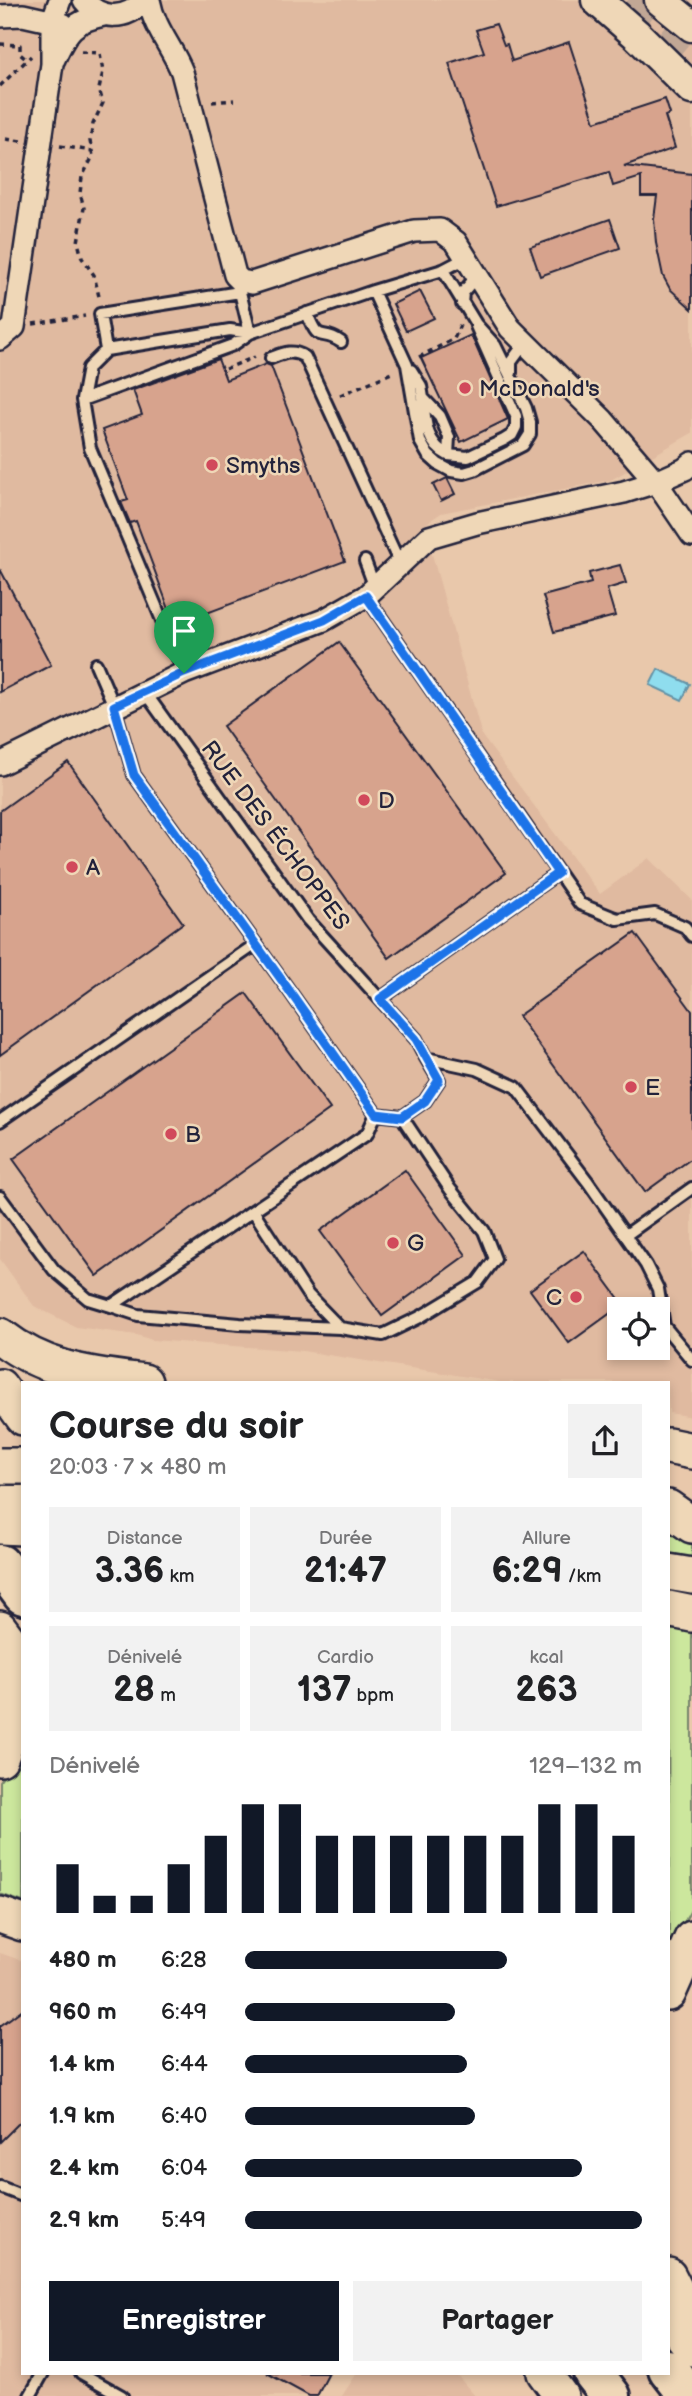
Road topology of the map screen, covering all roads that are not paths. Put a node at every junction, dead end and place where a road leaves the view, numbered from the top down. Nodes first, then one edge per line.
1 (60, 0) edge
2 (84, 0) edge
3 (144, 0) edge
4 (149, 0) edge
5 (597, 0) edge
6 (660, 0) edge
7 (0, 16) edge
8 (110, 16) junction
9 (52, 22) junction
10 (75, 24) junction
11 (692, 26) edge
12 (163, 39) junction
13 (54, 54) junction
14 (692, 89) edge
15 (472, 267) junction
16 (443, 270) junction
17 (241, 286) junction
18 (373, 290) junction
19 (464, 307) junction
20 (307, 313) junction
21 (476, 324) junction
22 (7, 333) edge
23 (250, 333) junction
24 (341, 342) dead end
25 (525, 343) junction
26 (106, 350) junction
27 (271, 358) dead end
28 (407, 365) junction
29 (510, 376) junction
30 (423, 398) junction
31 (82, 401) junction
32 (448, 455) junction
33 (692, 463) edge
34 (656, 482) junction
35 (692, 535) edge
36 (365, 561) dead end
37 (400, 564) junction
38 (371, 592) junction
39 (96, 664) dead end
40 (184, 673) junction
41 (144, 691) junction
42 (114, 706) junction
43 (0, 764) edge
44 (558, 873) junction
45 (692, 936) edge
46 (256, 944) junction
47 (380, 999) junction
48 (426, 1058) junction
49 (376, 1114) junction
50 (402, 1117) junction
51 (0, 1121) edge
52 (692, 1188) edge
53 (0, 1197) edge
54 (254, 1212) junction
55 (626, 1235) junction
56 (111, 1306) junction
57 (340, 1328) junction
58 (0, 1336) edge
59 (692, 1360) edge
60 (136, 1381) edge
61 (0, 1386) edge
62 (21, 1415) edge
63 (670, 1446) edge
64 (692, 1451) edge
65 (0, 1457) edge
66 (0, 1466) edge
67 (21, 1466) edge
68 (670, 1468) edge
69 (692, 1471) edge
70 (21, 1486) edge
71 (21, 1498) edge
72 (670, 1509) edge
73 (5, 1520) edge
74 (692, 1525) edge
75 (0, 1564) edge
76 (21, 1592) edge
77 (670, 1609) edge
78 (692, 1614) edge
79 (0, 1628) edge
80 (0, 1653) edge
81 (21, 1656) edge
82 (0, 1758) edge
83 (0, 1916) edge
84 (21, 1922) edge
85 (692, 1938) edge
86 (670, 1988) edge
87 (0, 2187) edge
88 (21, 2195) edge
89 (670, 2280) edge
90 (670, 2321) edge
91 (692, 2323) edge
92 (692, 2349) edge
93 (670, 2372) edge
94 (42, 2375) edge
95 (85, 2375) edge
96 (545, 2375) edge
97 (595, 2375) edge
98 (30, 2396) edge
99 (122, 2396) edge
100 (561, 2396) edge
101 (611, 2396) edge
102 (689, 2396) edge

1 - 9 street
2 - 8 street
3 - 8 street
4 - 12 street
5 - 14 main road
6 - 11 main road
7 - 9 street
8 - 10 street
8 - 12 street
9 - 10 street
9 - 13 street
10 - 13 street
12 - 17 street
13 - 22 street
15 - 16 lane
15 - 17 street
15 - 19 lane
15 - 25 street
16 - 18 lane
16 - 19 lane
17 - 23 lane
17 - 26 lane
18 - 20 lane
18 - 28 lane
19 - 21 lane
20 - 23 lane
20 - 24 lane
21 - 29 lane
21 - 32 lane
23 - 26 lane
23 - 31 lane
25 - 29 lane
25 - 34 street
26 - 31 lane
27 - 37 lane
28 - 29 lane
28 - 30 lane
30 - 32 lane
30 - 32 lane
31 - 40 lane
33 - 34 street
34 - 35 street
34 - 37 street
36 - 38 lane
37 - 38 street
38 - 40 street
38 - 44 lane
39 - 42 lane
40 - 41 street
41 - 42 street
41 - 47 lane, RUE DES ÉCHOPPES
42 - 43 street
42 - 46 lane
44 - 45 lane
44 - 47 lane
46 - 49 lane
46 - 51 lane
47 - 48 lane, RUE DES ÉCHOPPES
48 - 50 lane, RUE DES ÉCHOPPES
48 - 55 lane
49 - 50 lane
49 - 54 lane
50 - 57 lane
52 - 55 lane
53 - 56 lane
54 - 56 lane
54 - 57 lane
55 - 59 lane
56 - 57 lane
58 - 60 highway
61 - 62 main road
63 - 64 highway
65 - 70 highway
66 - 67 highway, bridge
68 - 69 highway
71 - 73 highway
72 - 74 highway
75 - 76 highway
77 - 78 highway
79 - 81 main road
80 - 82 highway
83 - 84 highway
85 - 86 highway
87 - 88 lane
89 - 91 highway
90 - 92 main road
93 - 102 highway
94 - 98 lane
95 - 99 lane
96 - 100 main road
97 - 101 highway

